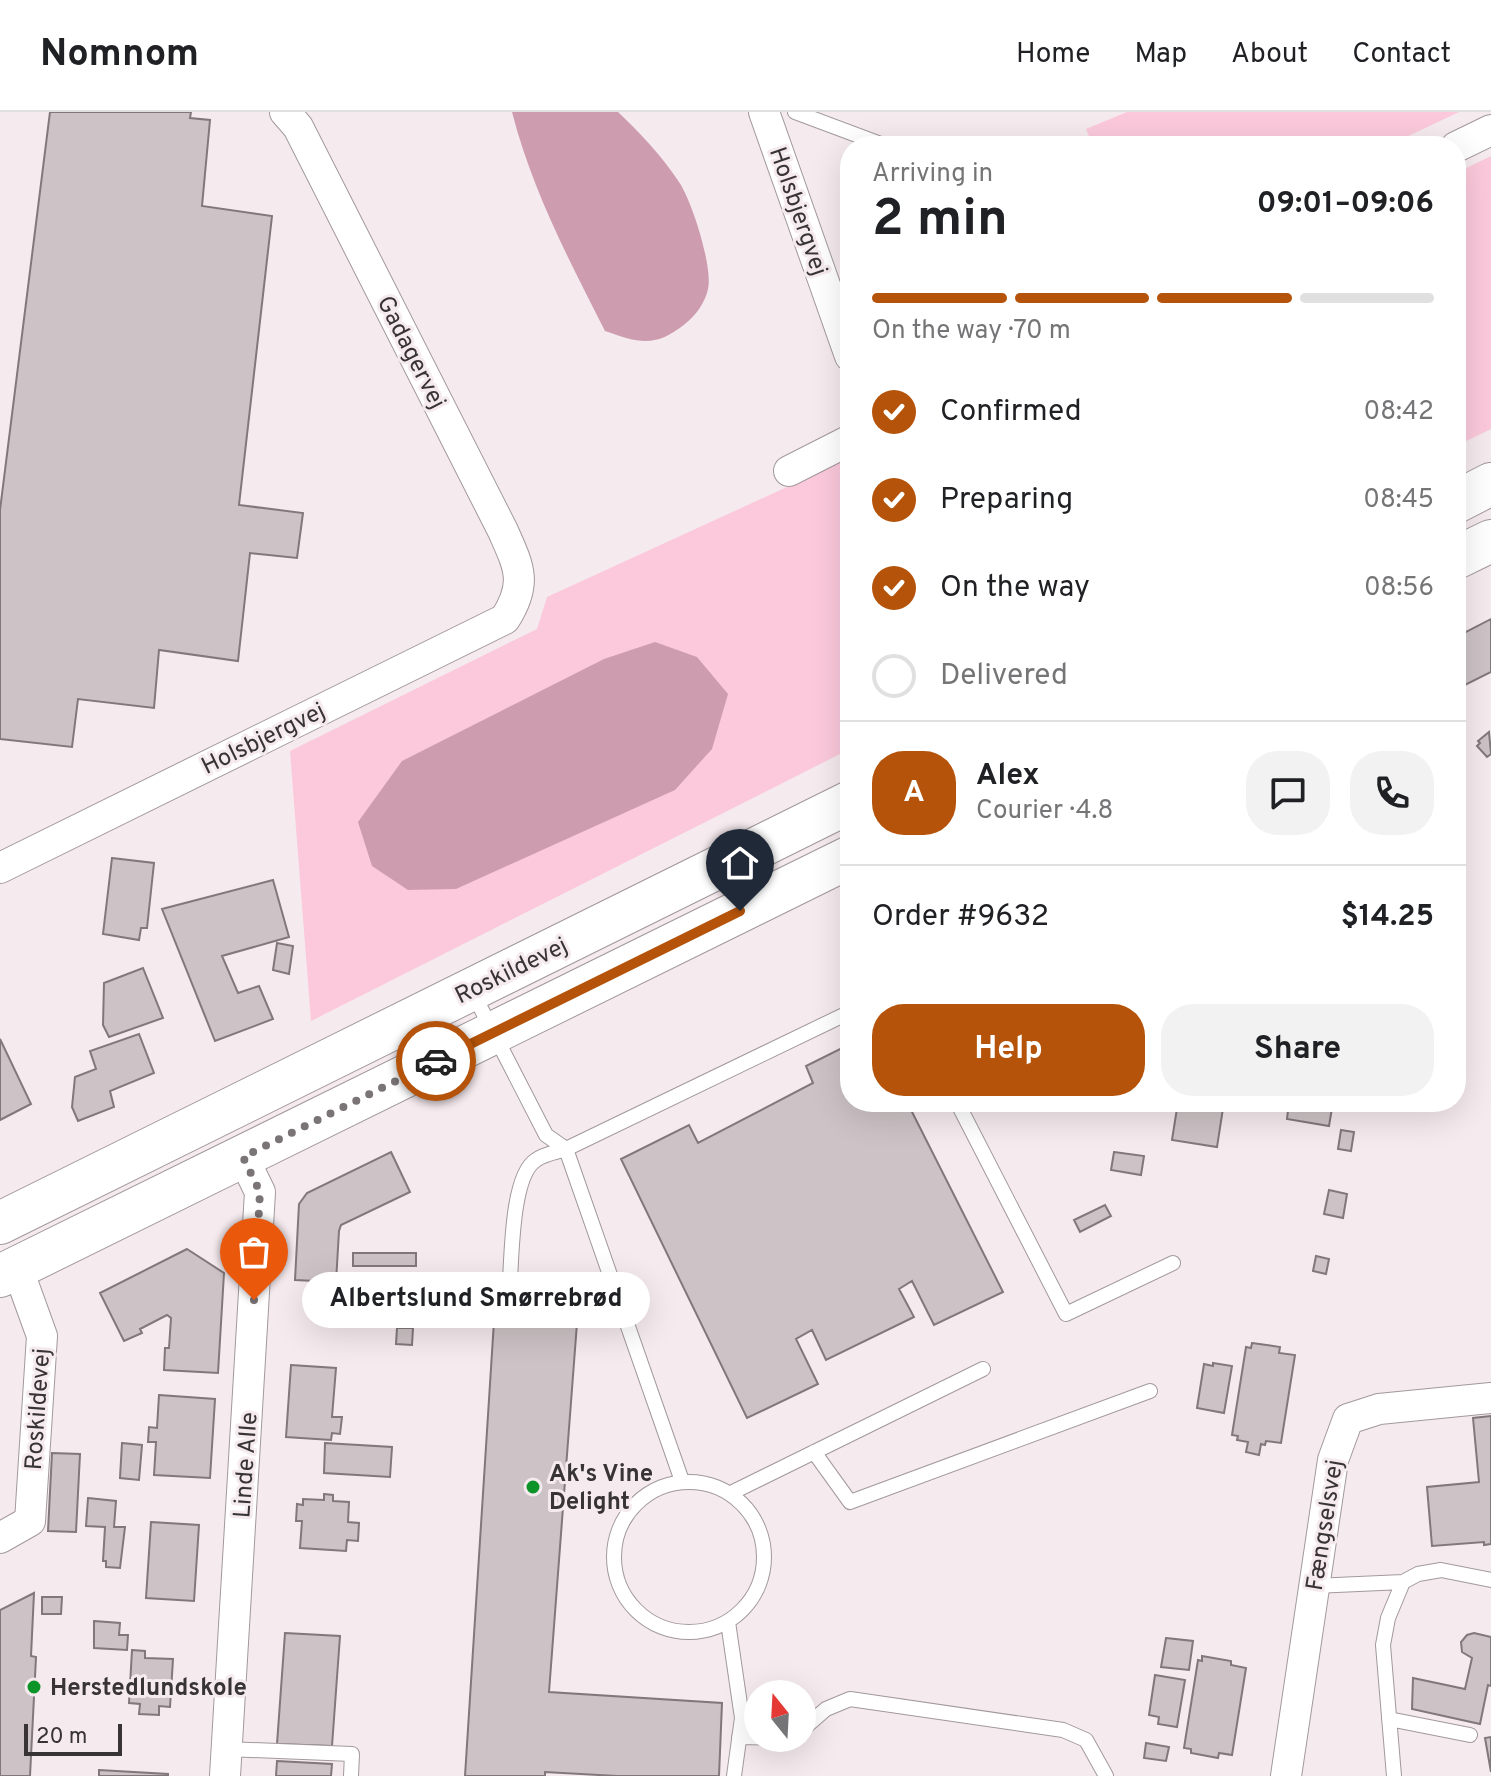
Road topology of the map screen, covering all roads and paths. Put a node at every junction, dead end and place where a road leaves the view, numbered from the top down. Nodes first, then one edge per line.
1 (285, 112) edge
2 (764, 112) edge
3 (795, 112) edge
4 (1491, 130) edge
5 (859, 136) edge
6 (1466, 142) edge
7 (840, 328) edge
8 (840, 445) edge
9 (789, 471) dead end
10 (1491, 484) edge
11 (1466, 497) edge
12 (1491, 541) edge
13 (1466, 553) edge
14 (518, 598) joint
15 (840, 807) edge
16 (840, 862) edge
17 (0, 868) edge
18 (471, 989) junction
19 (840, 1017) edge
20 (493, 1032) junction
21 (962, 1112) edge
22 (566, 1149) junction
23 (243, 1157) junction
24 (0, 1223) edge
25 (1173, 1263) dead end
26 (9, 1272) edge
27 (509, 1295) dead end
28 (983, 1369) dead end
29 (1150, 1391) dead end
30 (1491, 1398) edge
31 (814, 1452) junction
32 (682, 1481) junction
33 (731, 1493) junction
34 (0, 1538) edge
35 (1491, 1580) edge
36 (1403, 1582) junction
37 (1314, 1586) junction
38 (728, 1622) junction
39 (816, 1718) edge
40 (1389, 1719) junction
41 (1470, 1735) dead end
42 (739, 1737) junction
43 (744, 1737) edge
44 (225, 1762) edge
45 (351, 1776) edge
46 (734, 1776) edge
47 (1106, 1776) edge
48 (1286, 1776) edge
49 (1394, 1776) edge

1 - 14 street, Gadagervej
2 - 7 street, Holsbjergvej
3 - 5 lane
4 - 6 street
8 - 9 street
10 - 11 main road
12 - 13 main road
14 - 17 street, Holsbjergvej
15 - 18 main road, Roskildevej
16 - 20 main road, Roskildevej
18 - 20 lane
18 - 24 main road, Roskildevej
19 - 22 lane
20 - 22 lane
20 - 23 main road, Roskildevej
21 - 25 lane
22 - 27 lane
22 - 32 lane
23 - 26 main road, Roskildevej
23 - 44 street, Linde Alle
26 - 34 street, Roskildevej
28 - 31 lane
29 - 31 lane
30 - 37 street, Fængselsvej
31 - 33 lane
32 - 33 lane
32 - 38 lane
33 - 38 lane
35 - 36 lane
36 - 37 lane
36 - 40 lane
37 - 48 street, Fængselsvej
38 - 42 lane
39 - 47 lane
40 - 41 lane
40 - 49 lane
42 - 43 lane
42 - 46 lane
44 - 45 lane

